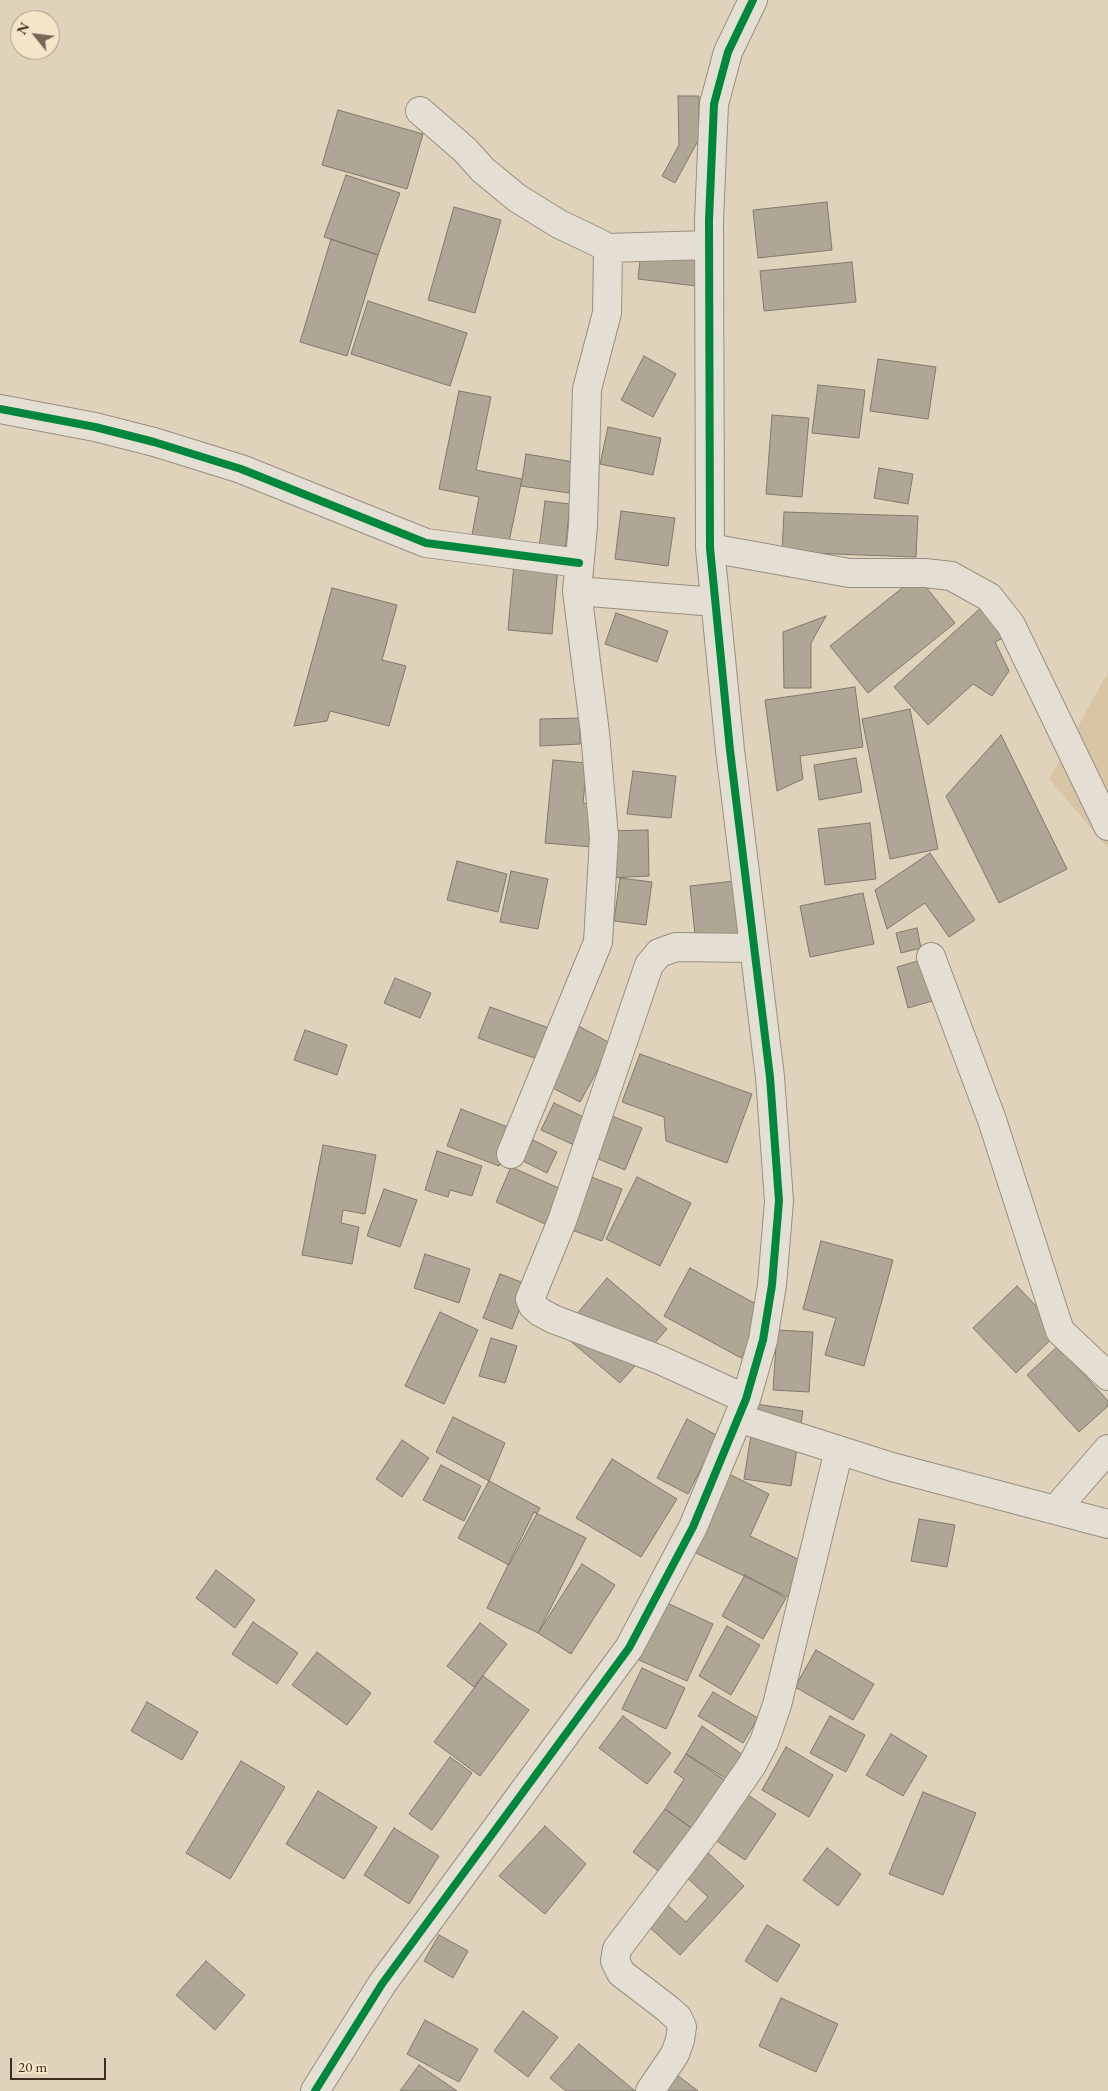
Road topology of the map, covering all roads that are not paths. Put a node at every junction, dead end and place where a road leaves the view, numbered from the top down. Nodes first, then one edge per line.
1 (753, 0) edge
2 (420, 111) dead end
3 (709, 245) junction
4 (606, 248) junction
5 (0, 409) edge
6 (710, 548) junction
7 (580, 563) junction
8 (577, 591) junction
9 (715, 602) junction
10 (1108, 826) edge
11 (752, 948) junction
12 (931, 957) dead end
13 (510, 1154) dead end
14 (1108, 1376) edge
15 (742, 1408) junction
16 (1108, 1449) edge
17 (839, 1450) junction
18 (1056, 1509) junction
19 (1108, 1524) edge
20 (315, 2091) edge
21 (650, 2091) edge

1 - 3 street
2 - 4 street
3 - 4 street
3 - 6 street
4 - 7 street
5 - 7 street
6 - 9 street
6 - 10 street
7 - 8 street
8 - 9 street
8 - 13 street
9 - 11 street
11 - 15 street
11 - 15 street
12 - 14 street
15 - 17 street
15 - 20 street
16 - 18 street
17 - 18 street
17 - 21 street
18 - 19 street

